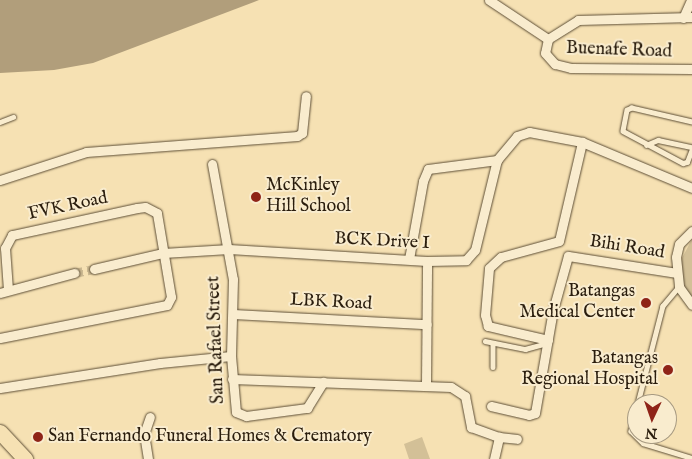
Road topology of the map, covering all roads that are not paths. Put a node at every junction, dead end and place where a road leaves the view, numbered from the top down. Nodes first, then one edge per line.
1 (489, 0) edge
2 (691, 0) edge
3 (687, 18) edge
4 (548, 39) junction
5 (692, 69) edge
6 (306, 96) dead end
7 (13, 117) dead end
8 (0, 122) edge
9 (692, 122) edge
10 (582, 142) junction
11 (646, 145) junction
12 (692, 148) edge
13 (497, 160) junction
14 (212, 164) dead end
15 (0, 180) edge
16 (691, 185) edge
17 (692, 231) edge
18 (559, 241) junction
19 (229, 249) junction
20 (164, 253) junction
21 (568, 256) junction
22 (408, 259) junction
23 (427, 261) junction
24 (94, 269) tunnel mouth
25 (74, 273) tunnel mouth
26 (676, 273) junction
27 (679, 287) junction
28 (4, 292) edge
29 (692, 305) edge
30 (233, 314) junction
31 (427, 324) junction
32 (0, 338) edge
33 (485, 341) dead end
34 (547, 342) junction
35 (493, 343) junction
36 (231, 356) junction
37 (493, 367) dead end
38 (232, 379) junction
39 (323, 382) junction
40 (426, 385) junction
41 (0, 388) edge
42 (491, 406) dead end
43 (150, 416) dead end
44 (0, 432) edge
45 (499, 437) junction
46 (517, 439) dead end
47 (692, 458) edge
48 (25, 459) edge
49 (148, 459) edge
50 (494, 459) edge

1 - 4 street, Buenafe Road
2 - 3 street
3 - 4 street
4 - 5 street, Buenafe Road
6 - 15 street
7 - 8 lane
9 - 11 lane
10 - 13 street, BCK Drive I
10 - 16 street
10 - 18 street
11 - 12 lane
11 - 12 lane
13 - 22 street
13 - 23 street, BCK Drive I
14 - 19 street, San Rafael Street
17 - 26 street
18 - 21 street
18 - 34 street
19 - 20 street, BCK Drive I
19 - 22 street, BCK Drive I
19 - 30 street, San Rafael Street
20 - 24 street, BCK Drive I
20 - 28 street, FVK Road
20 - 32 street
21 - 26 street, Bihi Road
21 - 34 street, Bihi Road
22 - 23 street, BCK Drive I
23 - 31 street
25 - 28 street
26 - 27 street
27 - 29 street
27 - 47 lane
30 - 31 street, LBK Road
30 - 36 street, San Rafael Street
31 - 40 street
33 - 35 lane
34 - 35 lane
34 - 42 street, Bihi Road
35 - 37 lane
36 - 38 street, San Rafael Street
36 - 41 street
38 - 39 street
38 - 39 street, San Rafael Street
39 - 40 street
40 - 45 street
43 - 49 street
44 - 48 main road
45 - 46 street
45 - 50 street

